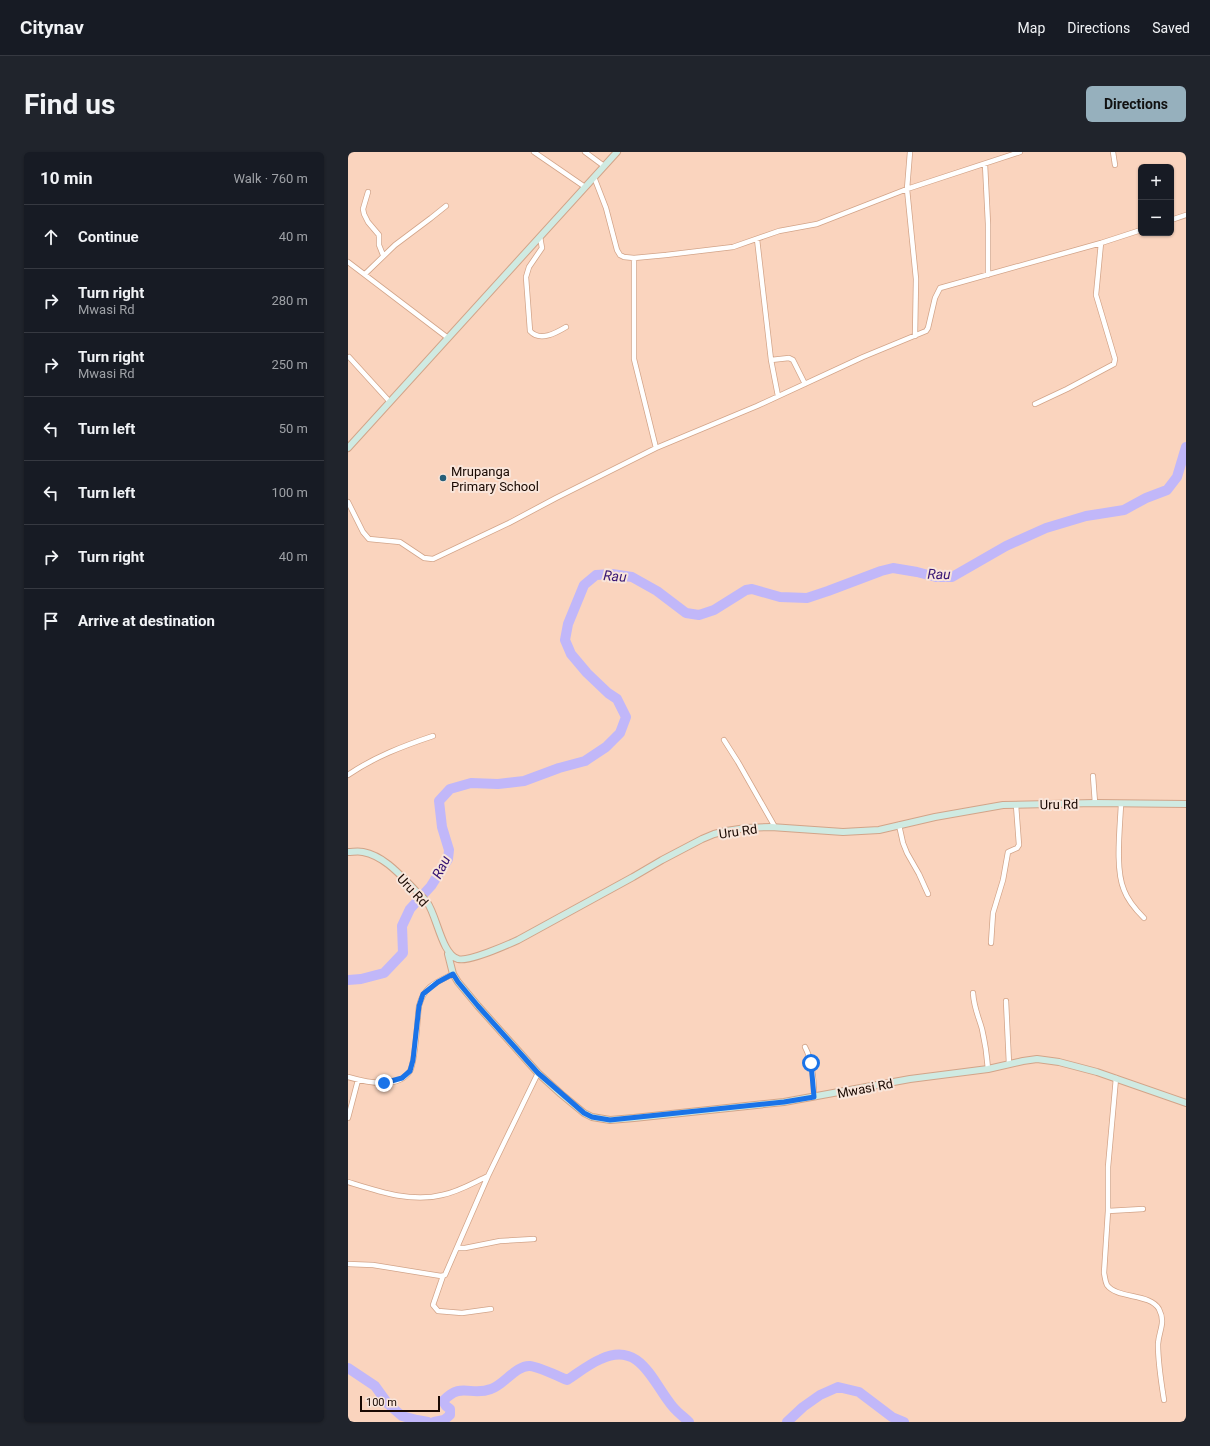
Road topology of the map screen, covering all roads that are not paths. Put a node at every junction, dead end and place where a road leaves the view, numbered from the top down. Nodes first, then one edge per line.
1 (534, 152) edge
2 (585, 152) edge
3 (617, 152) edge
4 (910, 152) edge
5 (1020, 152) edge
6 (1113, 152) edge
7 (540, 154) edge
8 (985, 164) junction
9 (1115, 165) dead end
10 (604, 166) junction
11 (594, 177) junction
12 (585, 187) junction
13 (907, 189) junction
14 (368, 192) dead end
15 (446, 206) dead end
16 (1186, 215) edge
17 (1174, 219) edge
18 (1138, 231) edge
19 (540, 237) junction
20 (757, 239) junction
21 (1101, 243) junction
22 (383, 255) junction
23 (634, 258) junction
24 (348, 262) edge
25 (365, 274) junction
26 (988, 275) junction
27 (566, 326) dead end
28 (915, 336) junction
29 (448, 338) junction
30 (349, 356) dead end
31 (771, 360) junction
32 (805, 384) junction
33 (778, 396) junction
34 (390, 402) junction
35 (1035, 404) dead end
36 (348, 448) edge
37 (656, 448) junction
38 (348, 502) edge
39 (433, 736) dead end
40 (724, 740) dead end
41 (348, 775) edge
42 (1092, 776) dead end
43 (1095, 804) junction
44 (1120, 804) junction
45 (1186, 804) edge
46 (1016, 805) junction
47 (899, 825) junction
48 (775, 828) junction
49 (348, 852) edge
50 (928, 894) dead end
51 (1144, 918) dead end
52 (991, 943) dead end
53 (448, 952) junction
54 (453, 974) junction
55 (973, 993) dead end
56 (1006, 1001) dead end
57 (805, 1047) dead end
58 (1009, 1064) junction
59 (988, 1069) junction
60 (538, 1073) junction
61 (348, 1077) edge
62 (1116, 1078) junction
63 (358, 1080) junction
64 (814, 1097) junction
65 (1186, 1103) edge
66 (348, 1118) edge
67 (488, 1176) junction
68 (348, 1182) edge
69 (1143, 1209) dead end
70 (1108, 1210) junction
71 (534, 1239) dead end
72 (458, 1248) junction
73 (348, 1264) edge
74 (443, 1276) junction
75 (491, 1309) dead end
76 (1164, 1400) dead end

1 - 7 street
2 - 10 street
3 - 10 street
4 - 13 street
5 - 8 street
6 - 9 street
7 - 12 street
8 - 13 street
8 - 26 street
10 - 11 street
11 - 12 street
11 - 23 street
12 - 19 street
13 - 20 street
13 - 28 street
14 - 22 street
15 - 22 street
16 - 17 street
18 - 21 street
19 - 27 street
19 - 29 street
20 - 23 street
20 - 31 street
21 - 26 street
21 - 35 street
22 - 25 street
23 - 37 street
24 - 25 street
25 - 29 street
26 - 28 street
28 - 32 street
29 - 34 street
30 - 34 street
31 - 32 street
31 - 33 street
32 - 33 street
33 - 37 street
34 - 36 street
37 - 38 street
39 - 41 street
40 - 48 street
42 - 43 street
43 - 44 street, Uru Rd
43 - 46 street, Uru Rd
44 - 45 street, Uru Rd
44 - 51 street
46 - 47 street, Uru Rd
46 - 52 street
47 - 48 street, Uru Rd
47 - 50 street
48 - 53 street, Uru Rd
49 - 53 street, Uru Rd
53 - 54 street, Mwasi Rd
54 - 60 street, Mwasi Rd
54 - 63 street
55 - 59 street
56 - 58 street
57 - 64 street
58 - 59 street, Mwasi Rd
58 - 62 street, Mwasi Rd
59 - 64 street, Mwasi Rd
60 - 64 street, Mwasi Rd
60 - 67 street
61 - 63 street
62 - 65 street, Mwasi Rd
62 - 70 street
63 - 66 street
67 - 68 street
67 - 72 street
69 - 70 street
70 - 76 street
71 - 72 street
72 - 74 street
73 - 74 street
74 - 75 street

